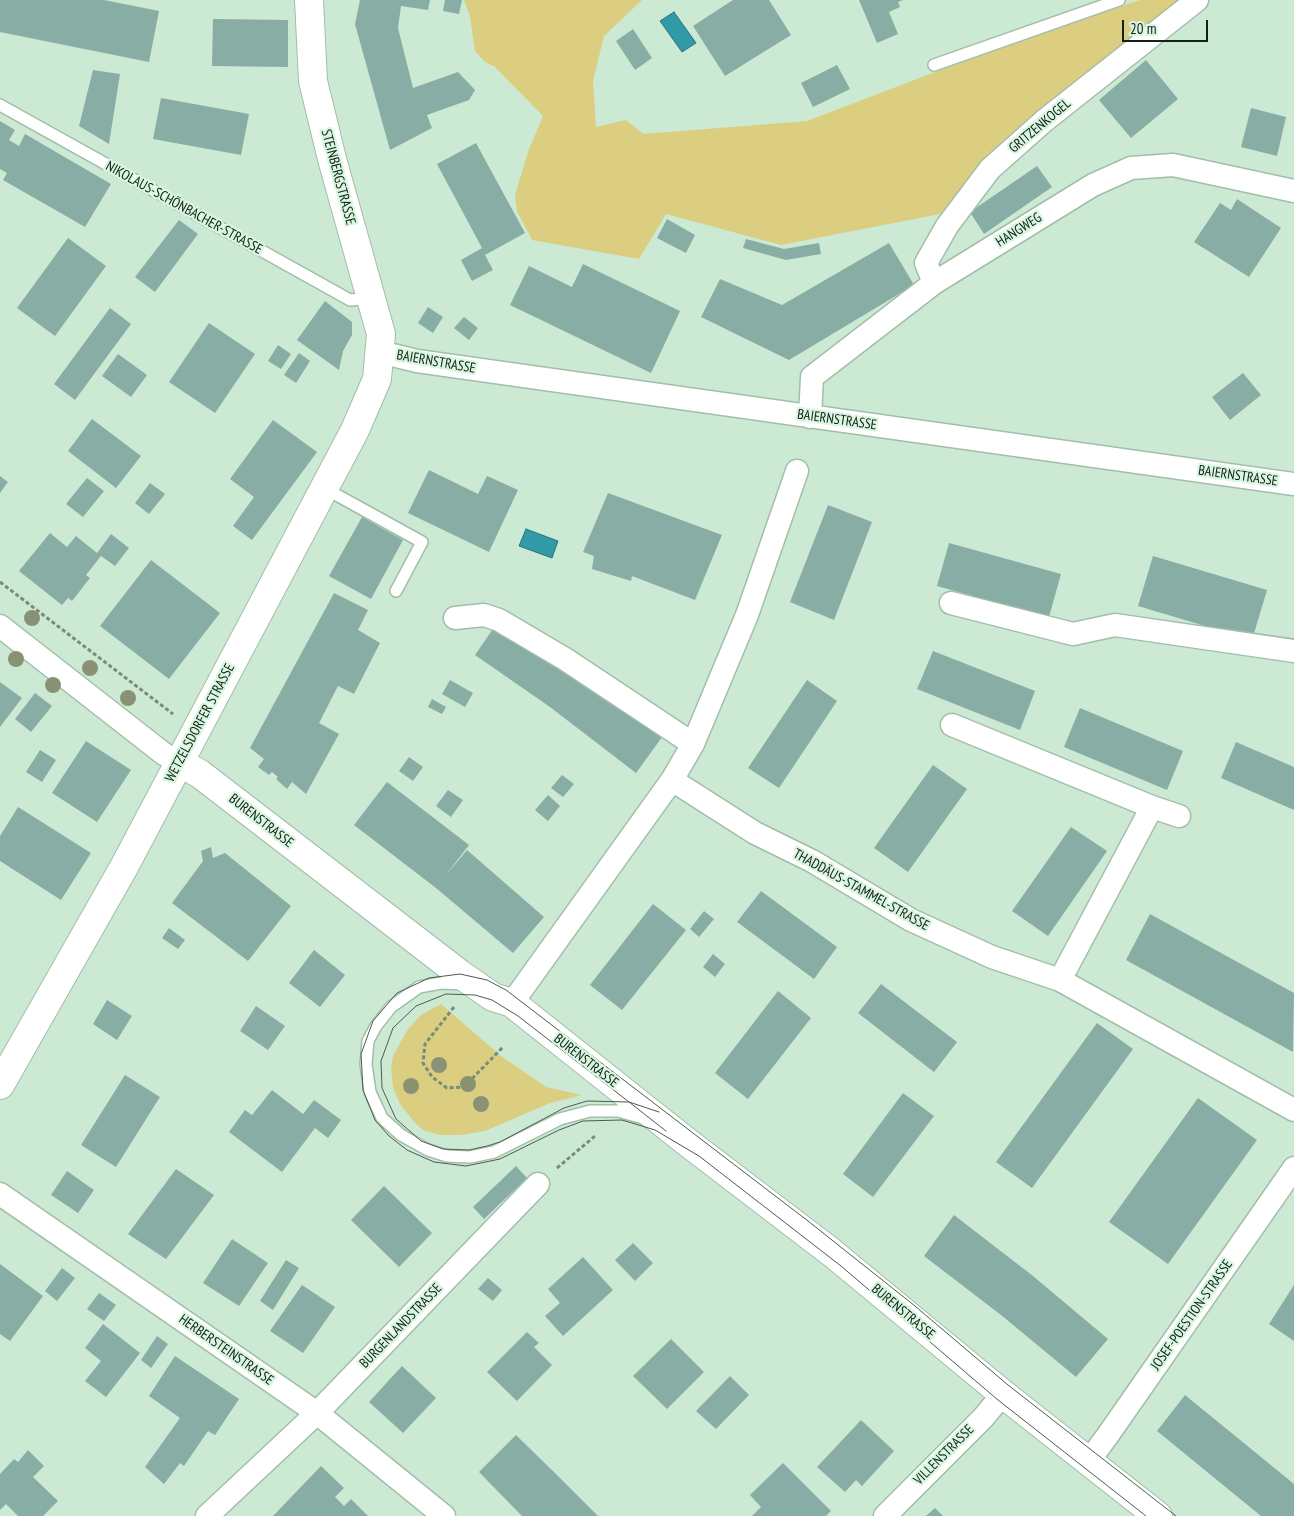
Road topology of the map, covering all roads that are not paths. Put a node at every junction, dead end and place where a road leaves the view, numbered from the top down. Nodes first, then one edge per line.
1 (310, 0) edge
2 (1119, 0) edge
3 (1196, 0) edge
4 (934, 65) dead end
5 (0, 105) edge
6 (1294, 191) edge
7 (934, 283) junction
8 (371, 298) junction
9 (380, 352) junction
10 (810, 416) junction
11 (796, 471) dead end
12 (1294, 484) edge
13 (324, 488) junction
14 (396, 591) dead end
15 (951, 603) dead end
16 (455, 618) dead end
17 (0, 626) edge
18 (1294, 651) edge
19 (952, 725) dead end
20 (693, 744) junction
21 (179, 762) junction
22 (672, 780) junction
23 (1152, 807) junction
24 (1179, 816) dead end
25 (1060, 980) junction
26 (478, 985) junction
27 (512, 1003) junction
28 (0, 1086) edge
29 (1294, 1110) edge
30 (666, 1125) junction
31 (1294, 1168) edge
32 (538, 1184) road end
33 (0, 1194) edge
34 (1003, 1394) junction
35 (317, 1413) junction
36 (1088, 1462) junction
37 (207, 1516) edge
38 (444, 1516) edge
39 (884, 1516) edge
40 (1158, 1516) edge

1 - 8 street, STEINBERGSTRASSE
2 - 4 lane
3 - 7 street, GRITZENKOGEL
5 - 8 lane, NIKOLAUS-SCHÖNBACHER-STRASSE
6 - 7 street, HANGWEG
7 - 10 street, HANGWEG
8 - 9 street, STEINBERGSTRASSE
9 - 10 street, BAIERNSTRASSE
9 - 13 street, WETZELSDORFER STRASSE
10 - 12 street, BAIERNSTRASSE
11 - 20 street
13 - 14 lane
13 - 21 street, WETZELSDORFER STRASSE
15 - 18 street
16 - 20 street
17 - 21 street, BURENSTRASSE
19 - 23 street
20 - 22 street
21 - 26 street, BURENSTRASSE
21 - 28 street, WETZELSDORFER STRASSE
22 - 25 street, THADDÄUS-STAMMEL-STRASSE
22 - 27 street
23 - 24 street
23 - 25 street
25 - 29 street, THADDÄUS-STAMMEL-STRASSE
26 - 27 street, BURENSTRASSE
26 - 30 lane
27 - 30 street, BURENSTRASSE
30 - 34 street, BURENSTRASSE
31 - 36 street, JOSEF-POESTION-STRASSE
32 - 35 street, BURGENLANDSTRASSE
33 - 35 street, HERBERSTEINSTRASSE
34 - 36 street, BURENSTRASSE
34 - 39 street, VILLENSTRASSE
35 - 37 street, BURGENLANDSTRASSE
35 - 38 street, HERBERSTEINSTRASSE
36 - 40 street, BURENSTRASSE

